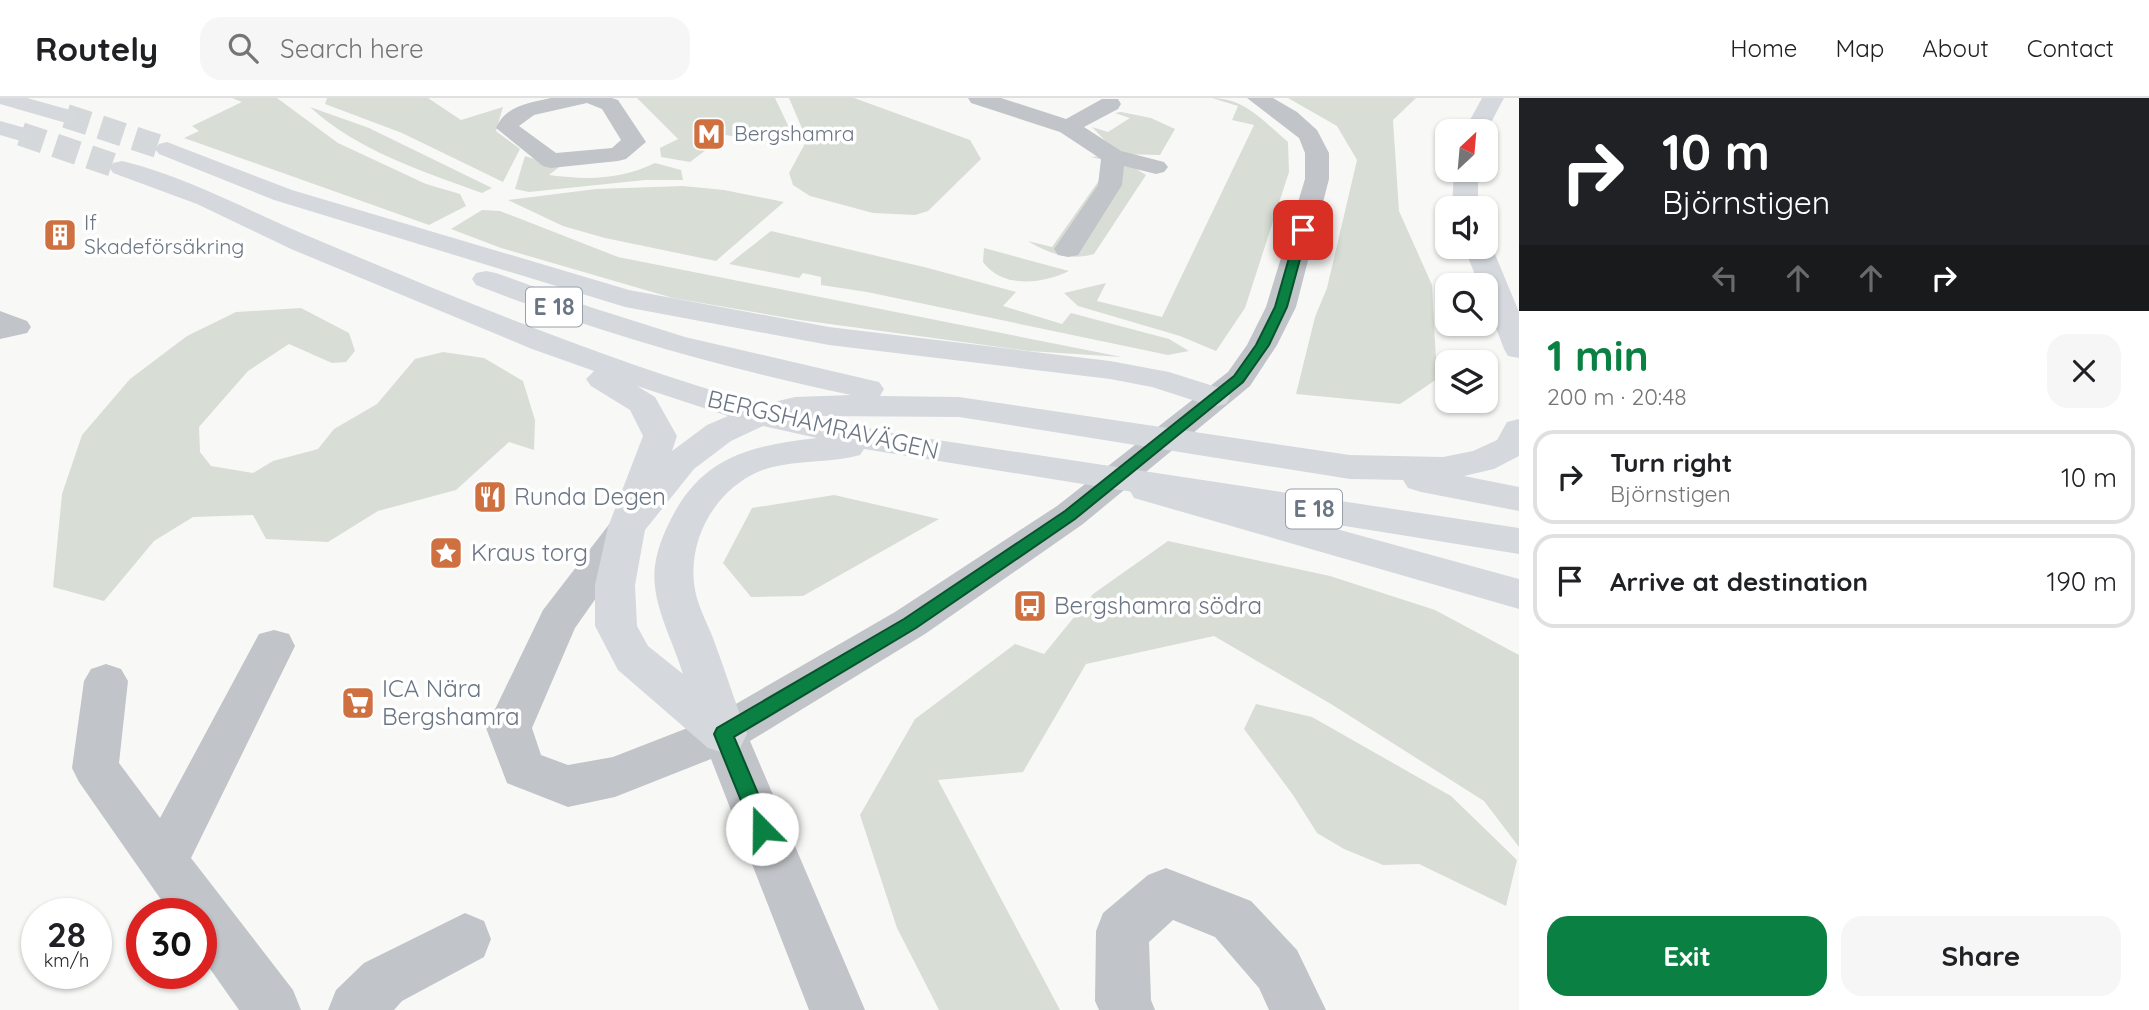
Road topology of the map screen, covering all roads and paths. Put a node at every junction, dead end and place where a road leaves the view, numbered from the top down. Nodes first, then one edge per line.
1 (5, 98) edge
2 (503, 98) edge
3 (580, 98) edge
4 (594, 98) edge
5 (979, 98) edge
6 (1258, 98) edge
7 (1493, 98) edge
8 (1110, 104) dead end
9 (527, 110) junction
10 (66, 116) tunnel mouth
11 (1482, 119) edge
12 (1068, 127) junction
13 (167, 149) tunnel mouth
14 (1113, 156) junction
15 (1156, 167) dead end
16 (122, 168) tunnel mouth
17 (283, 195) junction
18 (1068, 249) dead end
19 (1483, 259) edge
20 (0, 320) edge
21 (0, 330) edge
22 (543, 343) junction
23 (1519, 349) edge
24 (1206, 403) junction
25 (959, 407) junction
26 (760, 415) junction
27 (1519, 430) edge
28 (885, 443) junction
29 (1350, 467) junction
30 (1108, 478) junction
31 (1519, 499) edge
32 (627, 527) junction
33 (1519, 541) edge
34 (1519, 594) edge
35 (274, 646) dead end
36 (106, 681) dead end
37 (724, 734) junction
38 (164, 860) junction
39 (465, 939) dead end
40 (273, 1010) edge
41 (356, 1010) edge
42 (837, 1010) edge
43 (1127, 1010) edge
44 (1298, 1010) edge

1 - 10 main road
2 - 9 street
3 - 9 street
4 - 9 street
5 - 12 street
6 - 24 street
7 - 11 main road
8 - 12 street
12 - 14 street
13 - 17 main road, E 18
14 - 15 street
14 - 18 street
16 - 22 main road, BERGSHAMRAVÄGEN / E 18
17 - 24 main road
17 - 25 main road, BERGSHAMRAVÄGEN / E 18
19 - 23 main road
20 - 21 street
22 - 26 main road, BERGSHAMRAVÄGEN / E 18
22 - 32 main road
24 - 37 street
25 - 26 main road
25 - 29 main road, E 18
26 - 28 main road, BERGSHAMRAVÄGEN / E 18
26 - 32 main road
27 - 29 main road, E 18
28 - 30 main road, BERGSHAMRAVÄGEN / E 18
28 - 37 main road
29 - 31 main road
30 - 33 main road, BERGSHAMRAVÄGEN / E 18
30 - 34 main road
32 - 37 main road
32 - 37 street
35 - 38 street
36 - 38 street
37 - 42 street
38 - 40 street
39 - 41 street
43 - 44 street

